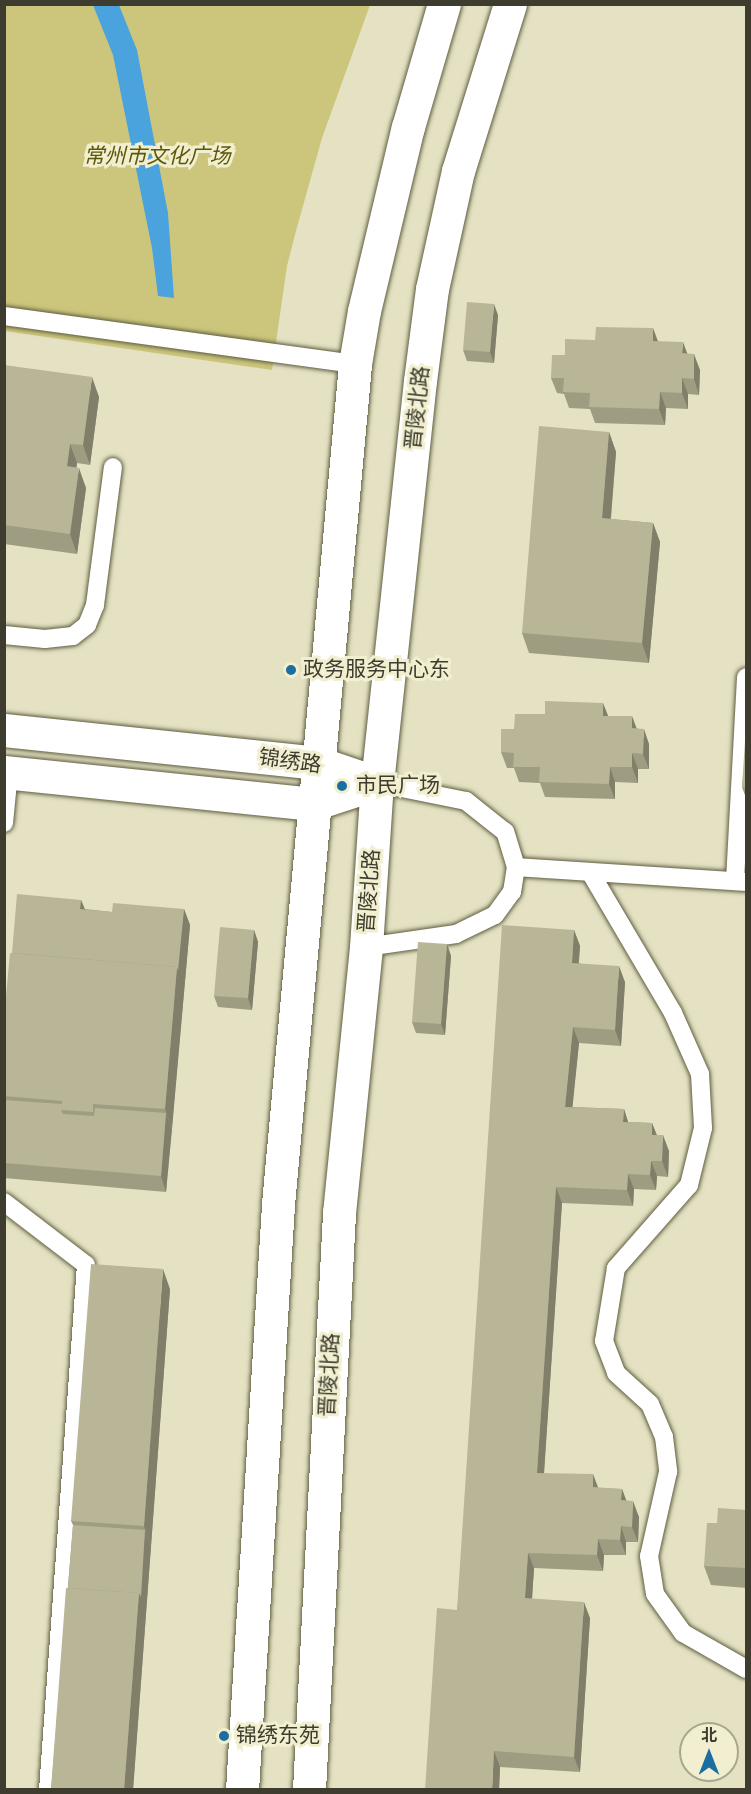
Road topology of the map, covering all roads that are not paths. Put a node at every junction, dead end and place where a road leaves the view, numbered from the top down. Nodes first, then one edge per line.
1 (444, 4) edge
2 (510, 4) edge
3 (4, 316) edge
4 (355, 364) junction
5 (113, 467) dead end
6 (4, 635) edge
7 (747, 677) edge
8 (4, 730) edge
9 (318, 763) junction
10 (7, 772) edge
11 (377, 783) junction
12 (314, 804) junction
13 (4, 823) edge
14 (516, 867) junction
15 (590, 872) junction
16 (741, 882) edge
17 (366, 947) junction
18 (4, 1202) edge
19 (747, 1669) edge
20 (48, 1790) edge
21 (242, 1790) edge
22 (309, 1790) edge

1 - 4 main road
2 - 11 main road, 晋陵北路
3 - 4 lane
4 - 9 main road
5 - 6 lane
7 - 16 lane
8 - 9 main road, 锦绣路
9 - 11 main road, 锦绣路
9 - 12 main road
10 - 12 main road, 锦绣路
10 - 13 lane
11 - 12 main road, 锦绣路
11 - 14 lane
11 - 17 main road, 晋陵北路
12 - 21 main road
14 - 15 lane
14 - 17 lane
15 - 16 lane
15 - 19 lane
17 - 22 main road, 晋陵北路
18 - 20 lane

